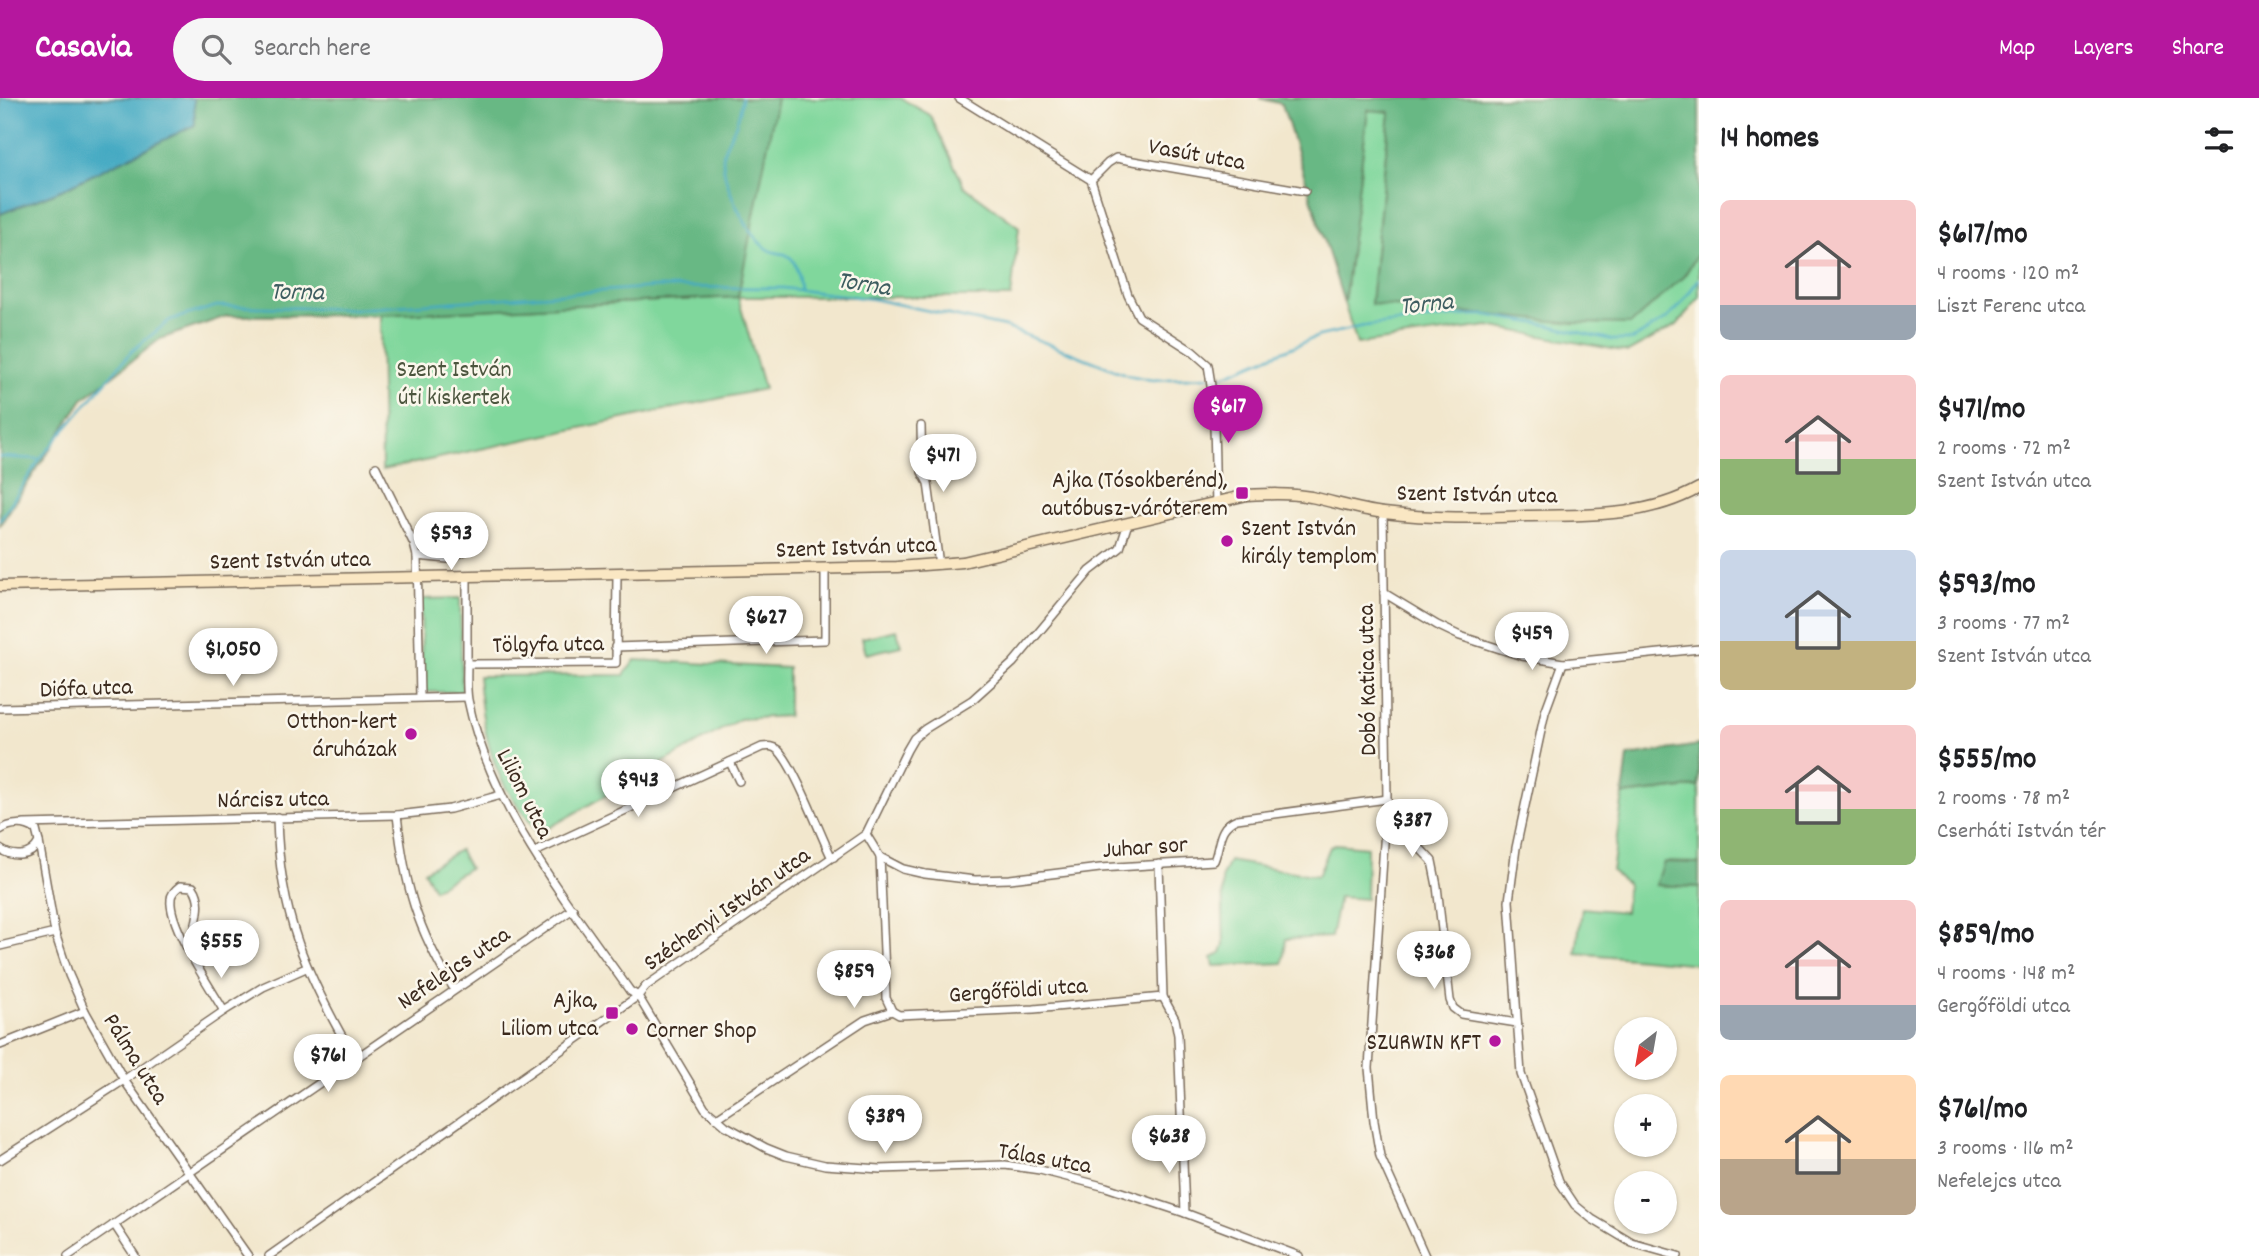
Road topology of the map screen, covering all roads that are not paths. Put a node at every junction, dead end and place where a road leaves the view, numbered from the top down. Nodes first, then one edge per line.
1 (959, 98) edge
2 (1091, 180) junction
3 (1306, 191) dead end
4 (921, 426) dead end
5 (376, 467) dead end
6 (1699, 488) edge
7 (1216, 502) junction
8 (1383, 513) junction
9 (1128, 523) junction
10 (479, 544) dead end
11 (417, 556) junction
12 (939, 565) junction
13 (825, 569) junction
14 (617, 574) junction
15 (467, 577) junction
16 (418, 578) junction
17 (0, 586) edge
18 (1384, 593) junction
19 (615, 647) junction
20 (1699, 649) edge
21 (1563, 663) junction
22 (467, 664) junction
23 (420, 697) junction
24 (467, 697) junction
25 (0, 708) edge
26 (730, 762) junction
27 (739, 781) dead end
28 (501, 794) junction
29 (1387, 799) junction
30 (397, 815) junction
31 (277, 817) junction
32 (0, 818) edge
33 (24, 824) junction
34 (43, 824) junction
35 (8, 825) junction
36 (0, 830) edge
37 (36, 830) junction
38 (866, 834) junction
39 (1384, 835) junction
40 (38, 842) junction
41 (0, 849) edge
42 (33, 851) junction
43 (535, 852) junction
44 (4, 854) edge
45 (834, 857) junction
46 (880, 857) junction
47 (41, 859) junction
48 (1159, 864) junction
49 (573, 909) junction
50 (55, 933) junction
51 (0, 946) edge
52 (193, 959) junction
53 (306, 968) junction
54 (454, 989) junction
55 (638, 996) junction
56 (1163, 996) junction
57 (85, 1011) junction
58 (224, 1011) junction
59 (892, 1012) junction
60 (1517, 1023) junction
61 (0, 1045) edge
62 (355, 1059) junction
63 (124, 1080) junction
64 (717, 1118) junction
65 (0, 1160) edge
66 (190, 1172) junction
67 (1185, 1213) junction
68 (114, 1224) junction
69 (1294, 1255) edge
70 (68, 1256) edge
71 (135, 1256) edge
72 (248, 1256) edge
73 (269, 1256) edge
74 (1425, 1256) edge
75 (1678, 1256) edge

1 - 2 street
2 - 3 street, Vasút utca
2 - 7 street
4 - 12 street
5 - 11 street
6 - 8 main road, Szent István utca
7 - 8 main road, Szent István utca
7 - 9 main road, Szent István utca
8 - 18 street, Dobó Katica utca
9 - 12 main road, Szent István utca
9 - 38 street, Széchenyi István utca
10 - 11 street
11 - 16 street
12 - 13 main road, Szent István utca
13 - 14 main road, Szent István utca
13 - 19 street, Tölgyfa utca
14 - 15 main road, Szent István utca
14 - 19 street, Tölgyfa utca
15 - 16 main road, Szent István utca
15 - 22 street, Liliom utca
16 - 17 main road, Szent István utca
16 - 23 street
18 - 21 street
18 - 29 street, Dobó Katica utca
19 - 22 street, Tölgyfa utca
20 - 21 street
21 - 60 street
22 - 24 street, Liliom utca
23 - 24 street, Diófa utca
23 - 25 street, Diófa utca
24 - 28 street, Liliom utca
26 - 27 street
26 - 43 street
26 - 45 street
28 - 30 street, Nárcisz utca
28 - 43 street, Liliom utca
29 - 39 street, Dobó Katica utca
29 - 48 street, Juhar sor
30 - 31 street, Nárcisz utca
30 - 54 street
31 - 34 street, Nárcisz utca
31 - 53 street
32 - 35 street
33 - 34 street, Nárcisz utca
33 - 35 street
33 - 37 street
34 - 37 street
35 - 36 street
37 - 40 street, Pálma utca
38 - 45 street, Széchenyi István utca
38 - 46 street
39 - 60 street
39 - 74 street, Dobó Katica utca
40 - 42 street
40 - 47 street, Pálma utca
41 - 44 street
42 - 44 street
42 - 47 street
43 - 49 street, Liliom utca
45 - 55 street, Széchenyi István utca
46 - 48 street, Juhar sor
46 - 59 street
47 - 50 street, Pálma utca
48 - 56 street
49 - 54 street, Nefelejcs utca
49 - 55 street, Liliom utca
50 - 51 street
50 - 57 street, Pálma utca
52 - 52 street
52 - 58 street
53 - 58 street
53 - 62 street
54 - 62 street, Nefelejcs utca
55 - 64 street, Tálas utca
55 - 73 street, Széchenyi István utca
56 - 59 street, Gergőföldi utca
56 - 67 street
57 - 61 street
57 - 63 street, Pálma utca
58 - 63 street
59 - 64 street
60 - 75 street
62 - 66 street, Nefelejcs utca
63 - 65 street
63 - 66 street, Pálma utca
64 - 67 street, Tálas utca
66 - 68 street, Nefelejcs utca
66 - 72 street, Pálma utca
67 - 69 street
68 - 70 street, Nefelejcs utca
68 - 71 street

